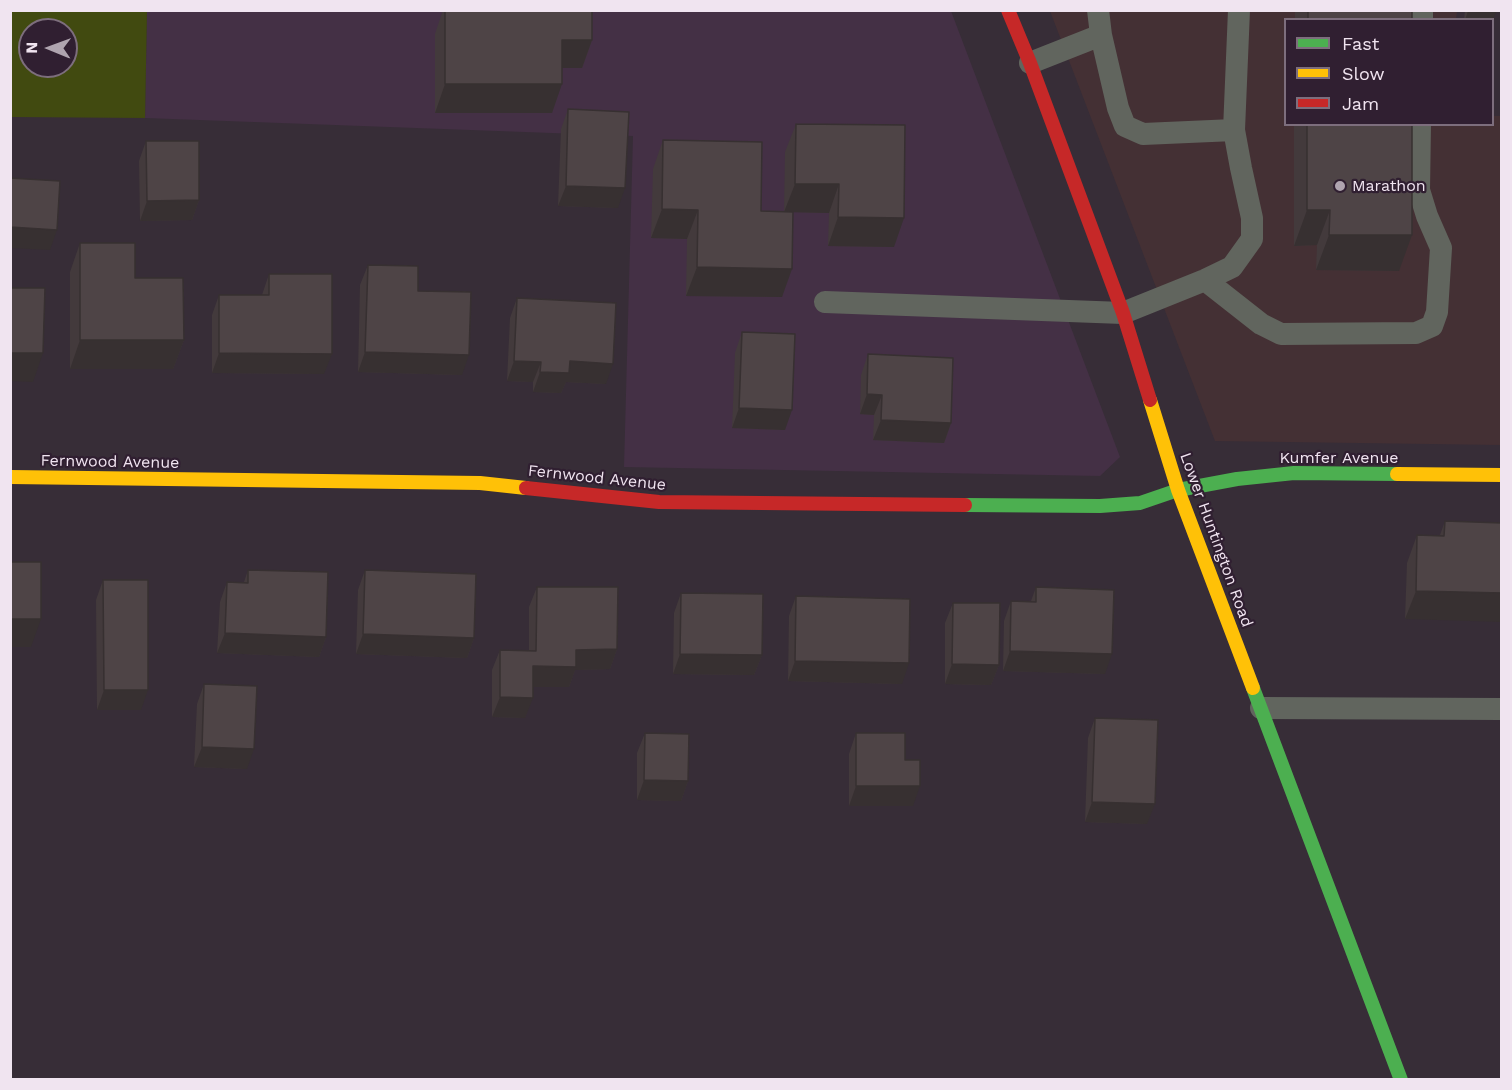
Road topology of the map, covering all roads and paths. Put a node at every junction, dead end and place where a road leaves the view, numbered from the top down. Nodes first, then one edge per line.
1 (1008, 10) edge
2 (1098, 10) edge
3 (1239, 10) edge
4 (1101, 35) junction
5 (1030, 63) junction
6 (1420, 126) edge
7 (1234, 130) junction
8 (1205, 280) junction
9 (825, 302) dead end
10 (1123, 314) junction
11 (1502, 475) edge
12 (10, 477) edge
13 (1178, 490) junction
14 (1262, 708) junction
15 (1502, 709) edge
16 (1401, 1080) edge

1 - 5 street, Lower Huntington Road
2 - 4 lane
3 - 7 lane
4 - 5 lane
4 - 7 lane
5 - 10 street, Lower Huntington Road
6 - 8 lane
7 - 8 lane
8 - 10 lane
9 - 10 lane
10 - 13 street, Lower Huntington Road
11 - 13 street, Kumfer Avenue
12 - 13 street, Fernwood Avenue
13 - 14 street, Lower Huntington Road
14 - 15 lane
14 - 16 street, Lower Huntington Road

